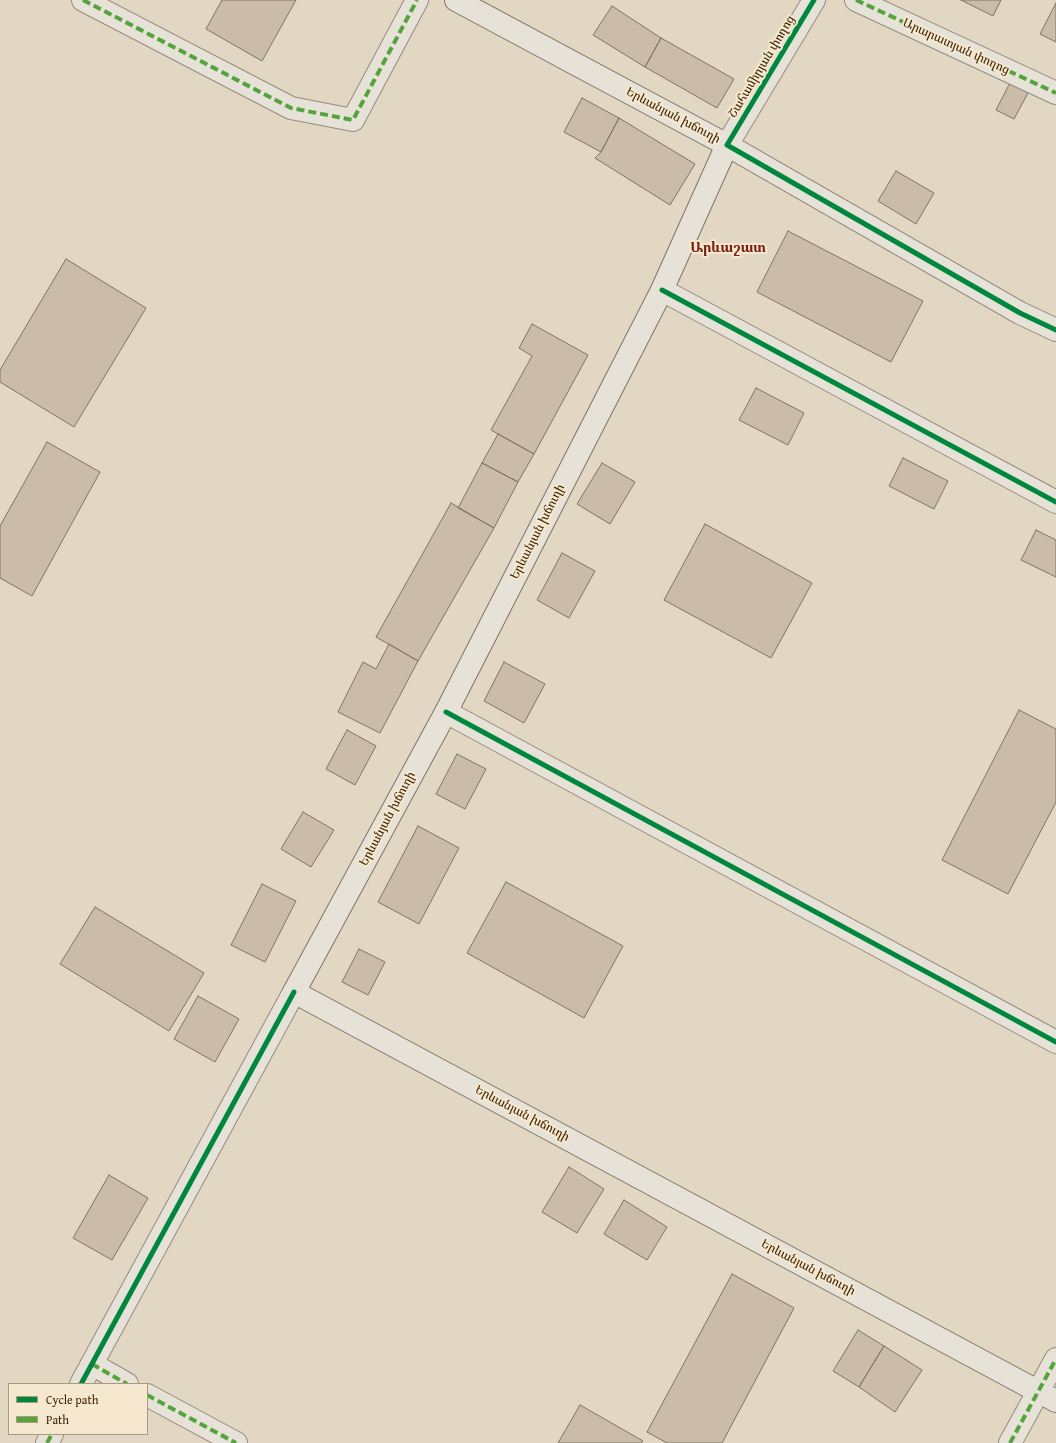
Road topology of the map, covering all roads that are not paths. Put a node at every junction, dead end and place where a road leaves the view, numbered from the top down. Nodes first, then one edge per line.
1 (83, 0) edge
2 (417, 0) edge
3 (456, 0) edge
4 (814, 0) edge
5 (856, 0) edge
6 (1056, 93) edge
7 (727, 145) junction
8 (662, 290) junction
9 (1056, 330) edge
10 (1056, 502) edge
11 (446, 712) junction
12 (294, 992) junction
13 (1056, 1042) edge
14 (1056, 1359) edge
15 (92, 1364) junction
16 (82, 1383) edge
17 (126, 1383) edge
18 (148, 1396) edge
19 (1047, 1396) edge
20 (236, 1443) edge
21 (1010, 1443) edge

1 - 2 street
3 - 7 street, Երևանյան խճուղի
4 - 7 street, Շահամիրյան փողոց
5 - 6 street, Արարատյան փողոց
7 - 8 street, Երևանյան խճուղի
7 - 9 street
8 - 10 street
8 - 11 street, Երևանյան խճուղի
11 - 12 street, Երևանյան խճուղի
11 - 13 street
12 - 15 street
12 - 19 street, Երևանյան խճուղի
14 - 19 street
15 - 16 street
15 - 17 street
18 - 20 street
19 - 21 street

